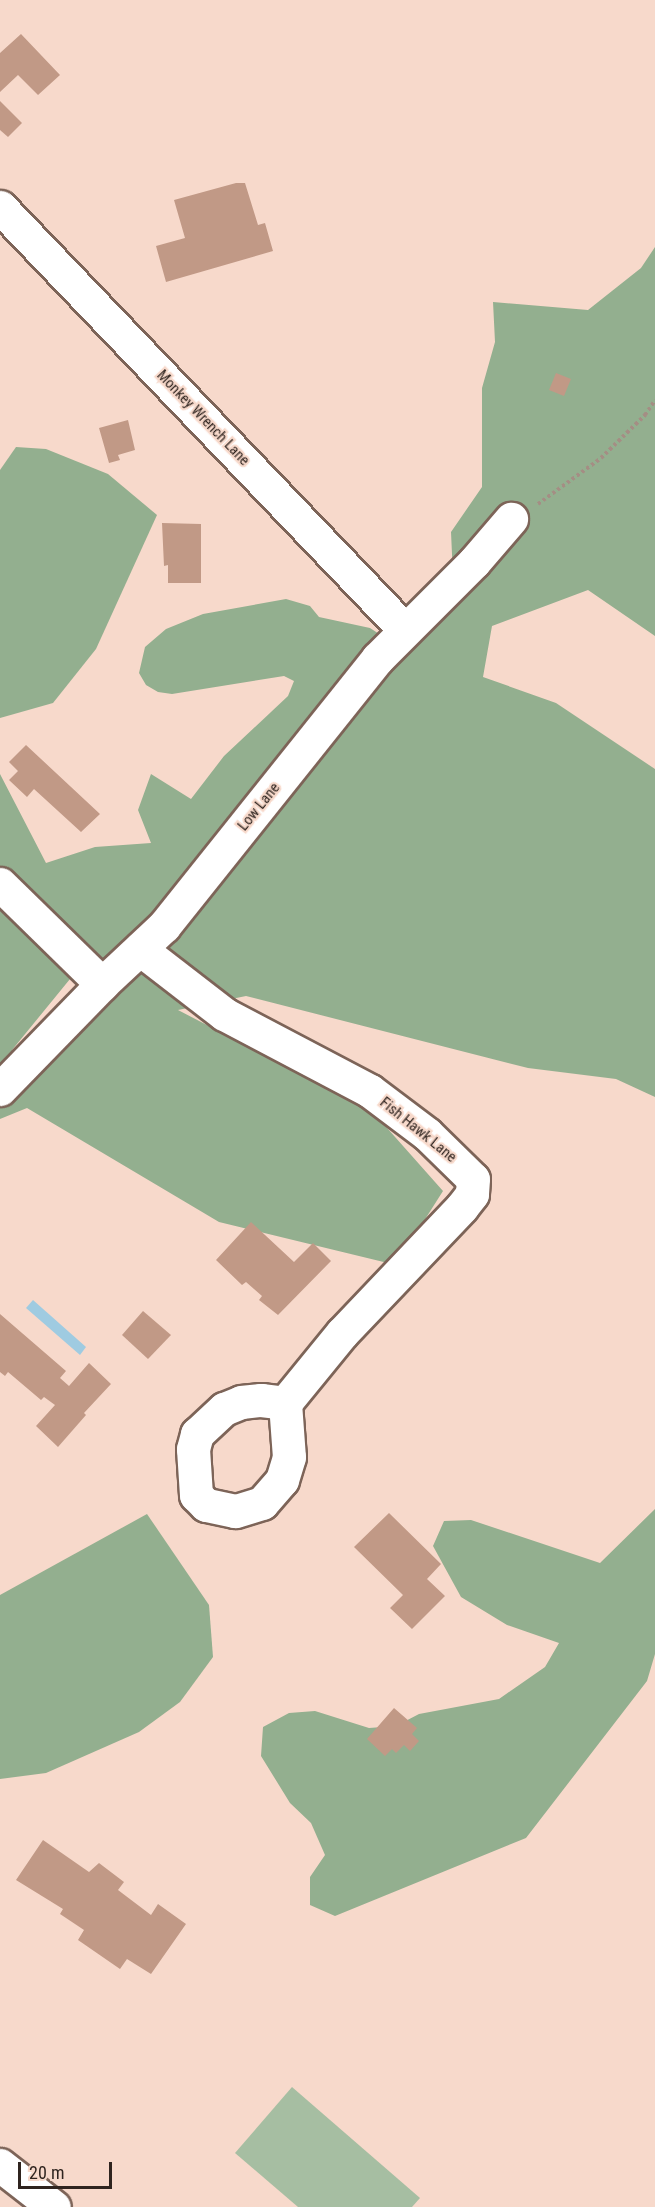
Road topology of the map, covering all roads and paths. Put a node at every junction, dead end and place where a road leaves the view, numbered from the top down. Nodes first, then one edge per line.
1 (0, 207) edge
2 (655, 400) edge
3 (511, 519) joint
4 (405, 630) junction
5 (0, 884) edge
6 (140, 949) junction
7 (102, 984) junction
8 (0, 1089) edge
9 (285, 1403) dead end
10 (0, 2165) edge
11 (54, 2207) edge

1 - 4 street, Monkey Wrench Lane
2 - 3 path
3 - 4 street, Low Lane
4 - 6 street, Low Lane
5 - 7 street
6 - 7 street, Low Lane
6 - 9 street, Fish Hawk Lane
7 - 8 street, Low Lane
10 - 11 street

